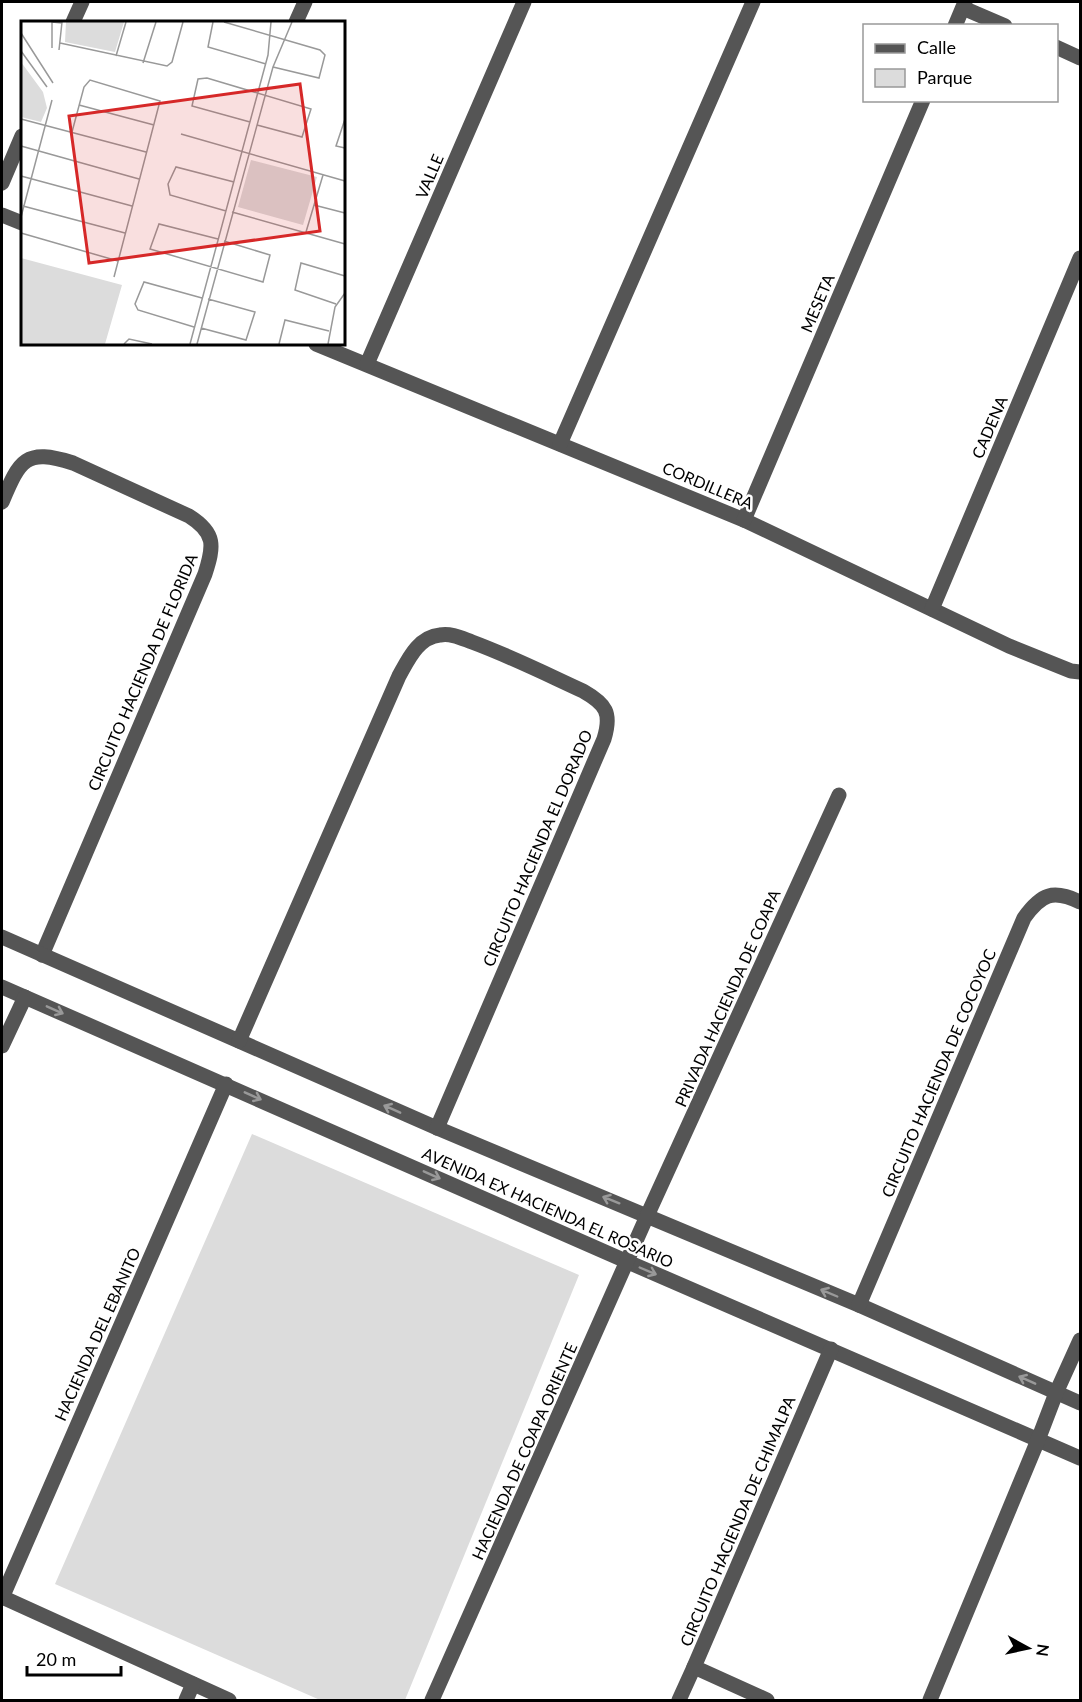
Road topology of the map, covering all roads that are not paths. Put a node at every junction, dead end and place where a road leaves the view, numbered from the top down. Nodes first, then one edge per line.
1 (82, 2) edge
2 (305, 2) edge
3 (524, 2) edge
4 (753, 2) edge
5 (964, 5) edge
6 (73, 21) edge
7 (296, 21) edge
8 (956, 24) edge
9 (1001, 24) edge
10 (1058, 48) edge
11 (1080, 57) edge
12 (922, 102) edge
13 (21, 138) edge
14 (2, 183) edge
15 (2, 215) edge
16 (21, 223) edge
17 (1080, 258) edge
18 (319, 345) edge
19 (367, 364) junction
20 (560, 444) junction
21 (2, 502) edge
22 (744, 520) junction
23 (932, 609) junction
24 (1080, 672) edge
25 (839, 795) dead end
26 (1080, 902) edge
27 (2, 937) edge
28 (42, 955) junction
29 (2, 987) edge
30 (25, 997) junction
31 (239, 1041) junction
32 (2, 1046) edge
33 (226, 1084) junction
34 (436, 1128) junction
35 (647, 1216) junction
36 (628, 1262) junction
37 (859, 1305) junction
38 (1080, 1340) edge
39 (831, 1349) junction
40 (1056, 1393) junction
41 (1080, 1403) edge
42 (1038, 1440) junction
43 (1080, 1458) edge
44 (2, 1598) edge
45 (694, 1667) junction
46 (193, 1684) junction
47 (186, 1701) edge
48 (229, 1701) edge
49 (432, 1701) edge
50 (679, 1701) edge
51 (767, 1701) edge
52 (930, 1701) edge

1 - 6 street
2 - 7 street
3 - 19 street, VALLE
4 - 20 street
5 - 8 street
5 - 9 street
10 - 11 street
12 - 22 street, MESETA
13 - 14 street
15 - 16 street
17 - 23 street, CADENA
18 - 19 street, CORDILLERA
19 - 20 street, CORDILLERA
20 - 22 street, CORDILLERA
21 - 28 street, CIRCUITO HACIENDA DE FLORIDA
22 - 23 street, CORDILLERA
23 - 24 street, CORDILLERA
25 - 35 street, PRIVADA HACIENDA DE COAPA
26 - 37 street, CIRCUITO HACIENDA DE COCOYOC
27 - 28 street, AVENIDA EX HACIENDA EL ROSARIO
28 - 31 street, AVENIDA EX HACIENDA EL ROSARIO
29 - 30 street, AVENIDA EX HACIENDA EL ROSARIO
30 - 32 street
30 -> 33 street, AVENIDA EX HACIENDA EL ROSARIO
34 -> 31 street, AVENIDA EX HACIENDA EL ROSARIO
31 - 34 street, CIRCUITO HACIENDA EL DORADO
33 -> 36 street, AVENIDA EX HACIENDA EL ROSARIO
33 - 44 street, HACIENDA DEL EBANITO
35 -> 34 street, AVENIDA EX HACIENDA EL ROSARIO
35 - 36 street, HACIENDA DE COAPA ORIENTE
37 -> 35 street, AVENIDA EX HACIENDA EL ROSARIO
36 -> 39 street, AVENIDA EX HACIENDA EL ROSARIO
36 - 49 street, HACIENDA DE COAPA ORIENTE
40 -> 37 street, AVENIDA EX HACIENDA EL ROSARIO
38 - 40 street
39 - 42 street, AVENIDA EX HACIENDA EL ROSARIO
39 - 45 street, CIRCUITO HACIENDA DE CHIMALPA
40 - 41 street, AVENIDA EX HACIENDA EL ROSARIO
40 - 42 street
42 - 43 street, AVENIDA EX HACIENDA EL ROSARIO
42 - 52 street
44 - 46 street
45 - 50 street
45 - 51 street, CIRCUITO HACIENDA DE CHIMALPA
46 - 47 street
46 - 48 street

